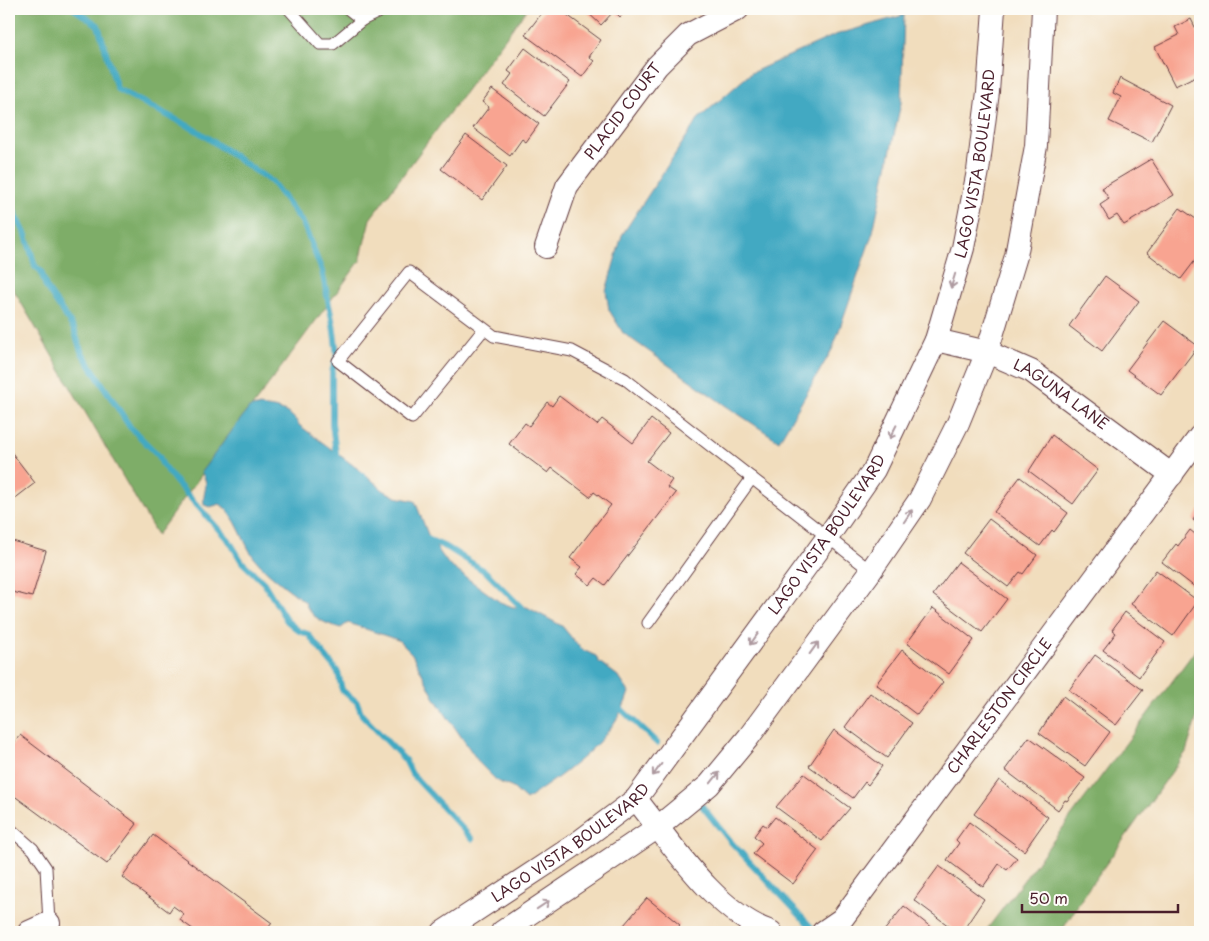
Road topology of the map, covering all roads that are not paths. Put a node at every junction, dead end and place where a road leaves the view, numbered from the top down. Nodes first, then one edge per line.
1 (289, 9) edge
2 (348, 9) edge
3 (385, 9) edge
4 (738, 9) edge
5 (994, 9) edge
6 (1043, 9) edge
7 (362, 20) junction
8 (546, 247) dead end
9 (484, 329) junction
10 (936, 340) junction
11 (987, 352) junction
12 (1200, 436) edge
13 (1172, 475) junction
14 (752, 478) junction
15 (828, 538) junction
16 (871, 571) junction
17 (648, 623) dead end
18 (636, 799) junction
19 (658, 827) junction
20 (9, 828) edge
21 (39, 928) edge
22 (443, 932) edge
23 (502, 932) edge
24 (771, 932) edge
25 (823, 932) edge

1 - 7 lane
2 - 7 lane
3 - 7 lane
4 - 8 street, PLACID COURT
5 -> 10 street, LAGO VISTA BOULEVARD
6 - 11 street
9 - 9 lane
9 - 14 lane
10 - 11 street, LAGUNA LANE
10 -> 15 street, LAGO VISTA BOULEVARD
11 - 13 street, LAGUNA LANE
16 -> 11 street
12 - 13 street, CHARLESTON CIRCLE
13 - 25 street, CHARLESTON CIRCLE
14 - 15 lane
14 - 17 lane
15 - 16 lane
15 -> 18 street, LAGO VISTA BOULEVARD
19 -> 16 street
18 - 19 street
18 - 22 street, LAGO VISTA BOULEVARD
23 -> 19 street
19 - 24 street
20 - 21 lane

